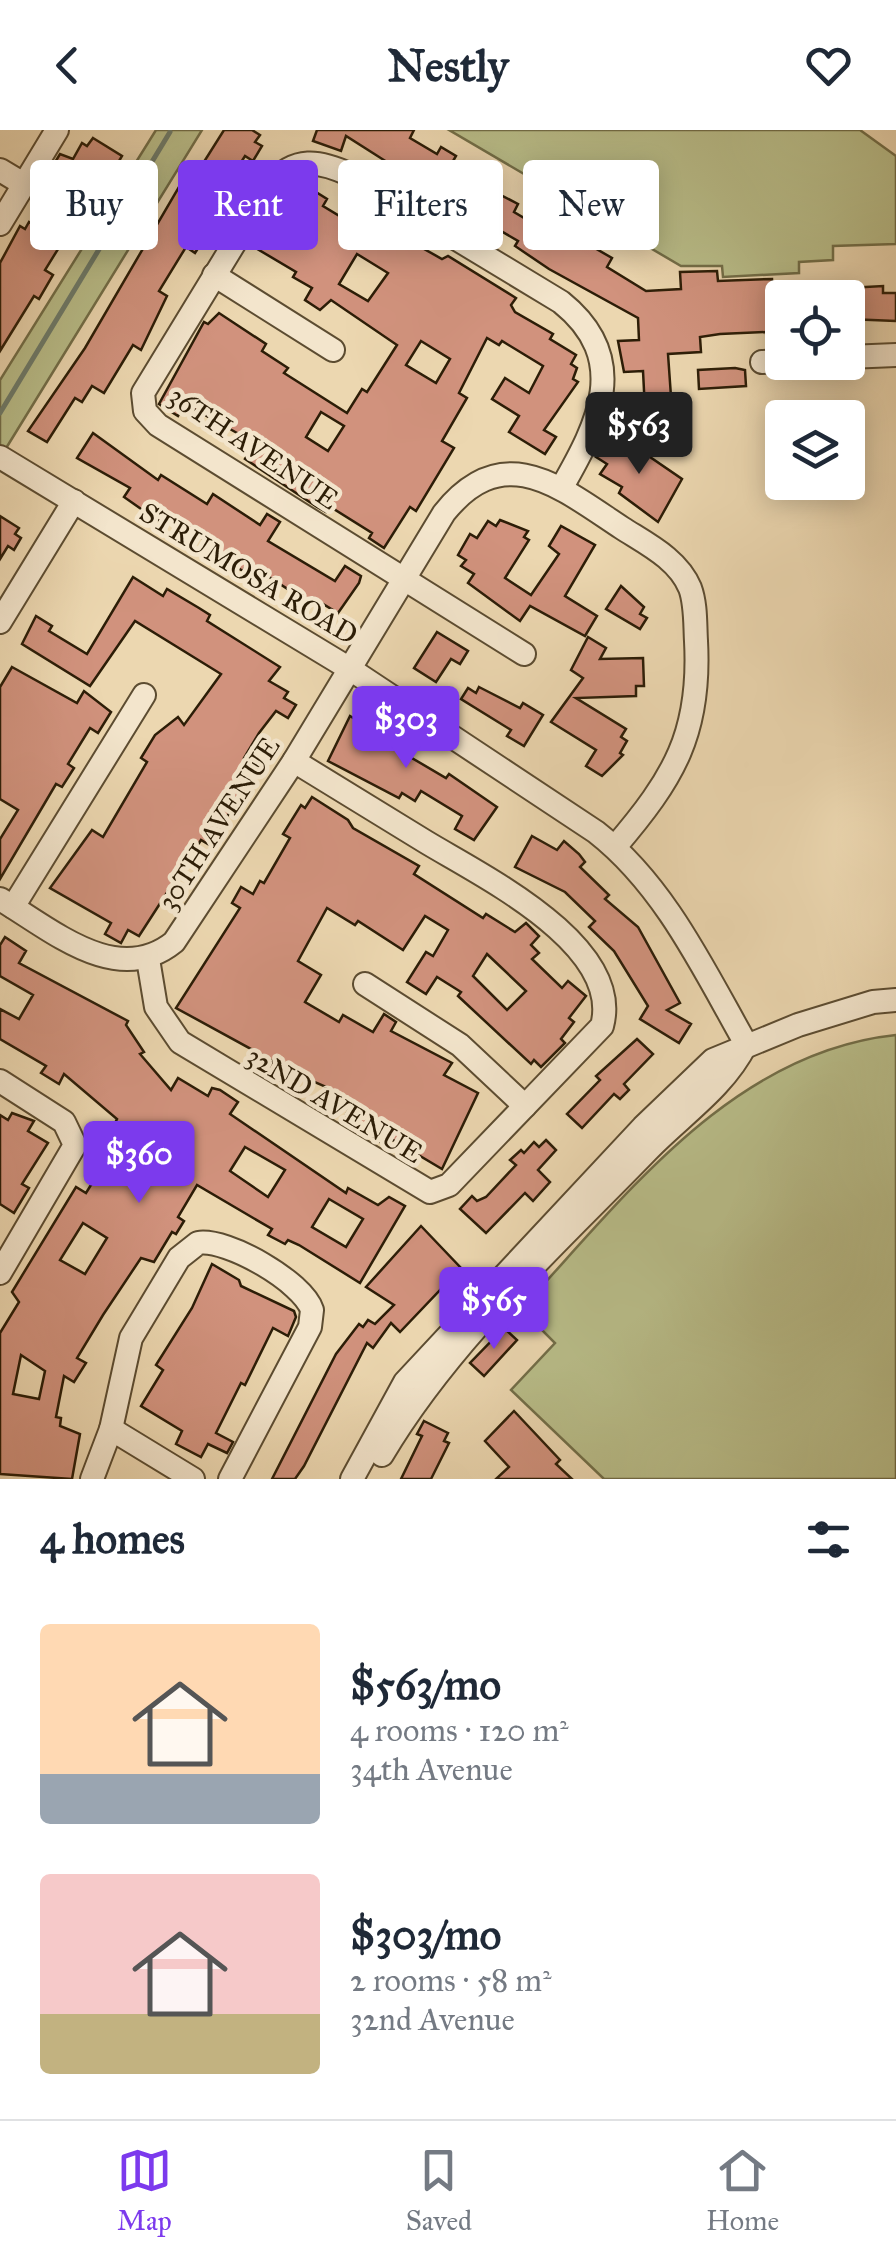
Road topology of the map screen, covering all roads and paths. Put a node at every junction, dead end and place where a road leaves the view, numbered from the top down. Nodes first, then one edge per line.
1 (57, 130) edge
2 (0, 170) edge
3 (24, 185) junction
4 (0, 224) edge
5 (214, 276) junction
6 (333, 350) dead end
7 (896, 355) edge
8 (865, 356) edge
9 (0, 458) edge
10 (562, 488) junction
11 (74, 502) junction
12 (403, 580) junction
13 (0, 622) edge
14 (524, 654) dead end
15 (350, 669) junction
16 (144, 695) dead end
17 (294, 761) junction
18 (615, 847) junction
19 (7, 903) edge
20 (148, 959) junction
21 (365, 984) dead end
22 (896, 1000) edge
23 (746, 1044) junction
24 (0, 1081) edge
25 (525, 1106) junction
26 (0, 1273) edge
27 (111, 1429) junction
28 (92, 1479) edge
29 (194, 1479) edge
30 (230, 1479) edge
31 (352, 1479) edge
32 (370, 1479) edge

1 - 3 street
2 - 3 street
3 - 4 street
5 - 6 street
5 - 10 street, 36TH AVENUE
5 - 12 street, 36TH AVENUE
7 - 8 street
9 - 11 street, STRUMOSA ROAD
10 - 12 street
10 - 18 street
11 - 13 street
11 - 15 street, STRUMOSA ROAD
12 - 14 street
12 - 15 street
15 - 17 street, 30TH AVENUE
15 - 18 street, STRUMOSA ROAD
16 - 19 street
17 - 20 street, 30TH AVENUE
17 - 25 street, 32ND AVENUE
18 - 23 street, STRUMOSA ROAD
19 - 20 street
20 - 25 street, 32ND AVENUE
21 - 25 street
22 - 23 street
23 - 31 street
23 - 32 street
24 - 26 street
27 - 28 street
27 - 29 street
27 - 30 street

